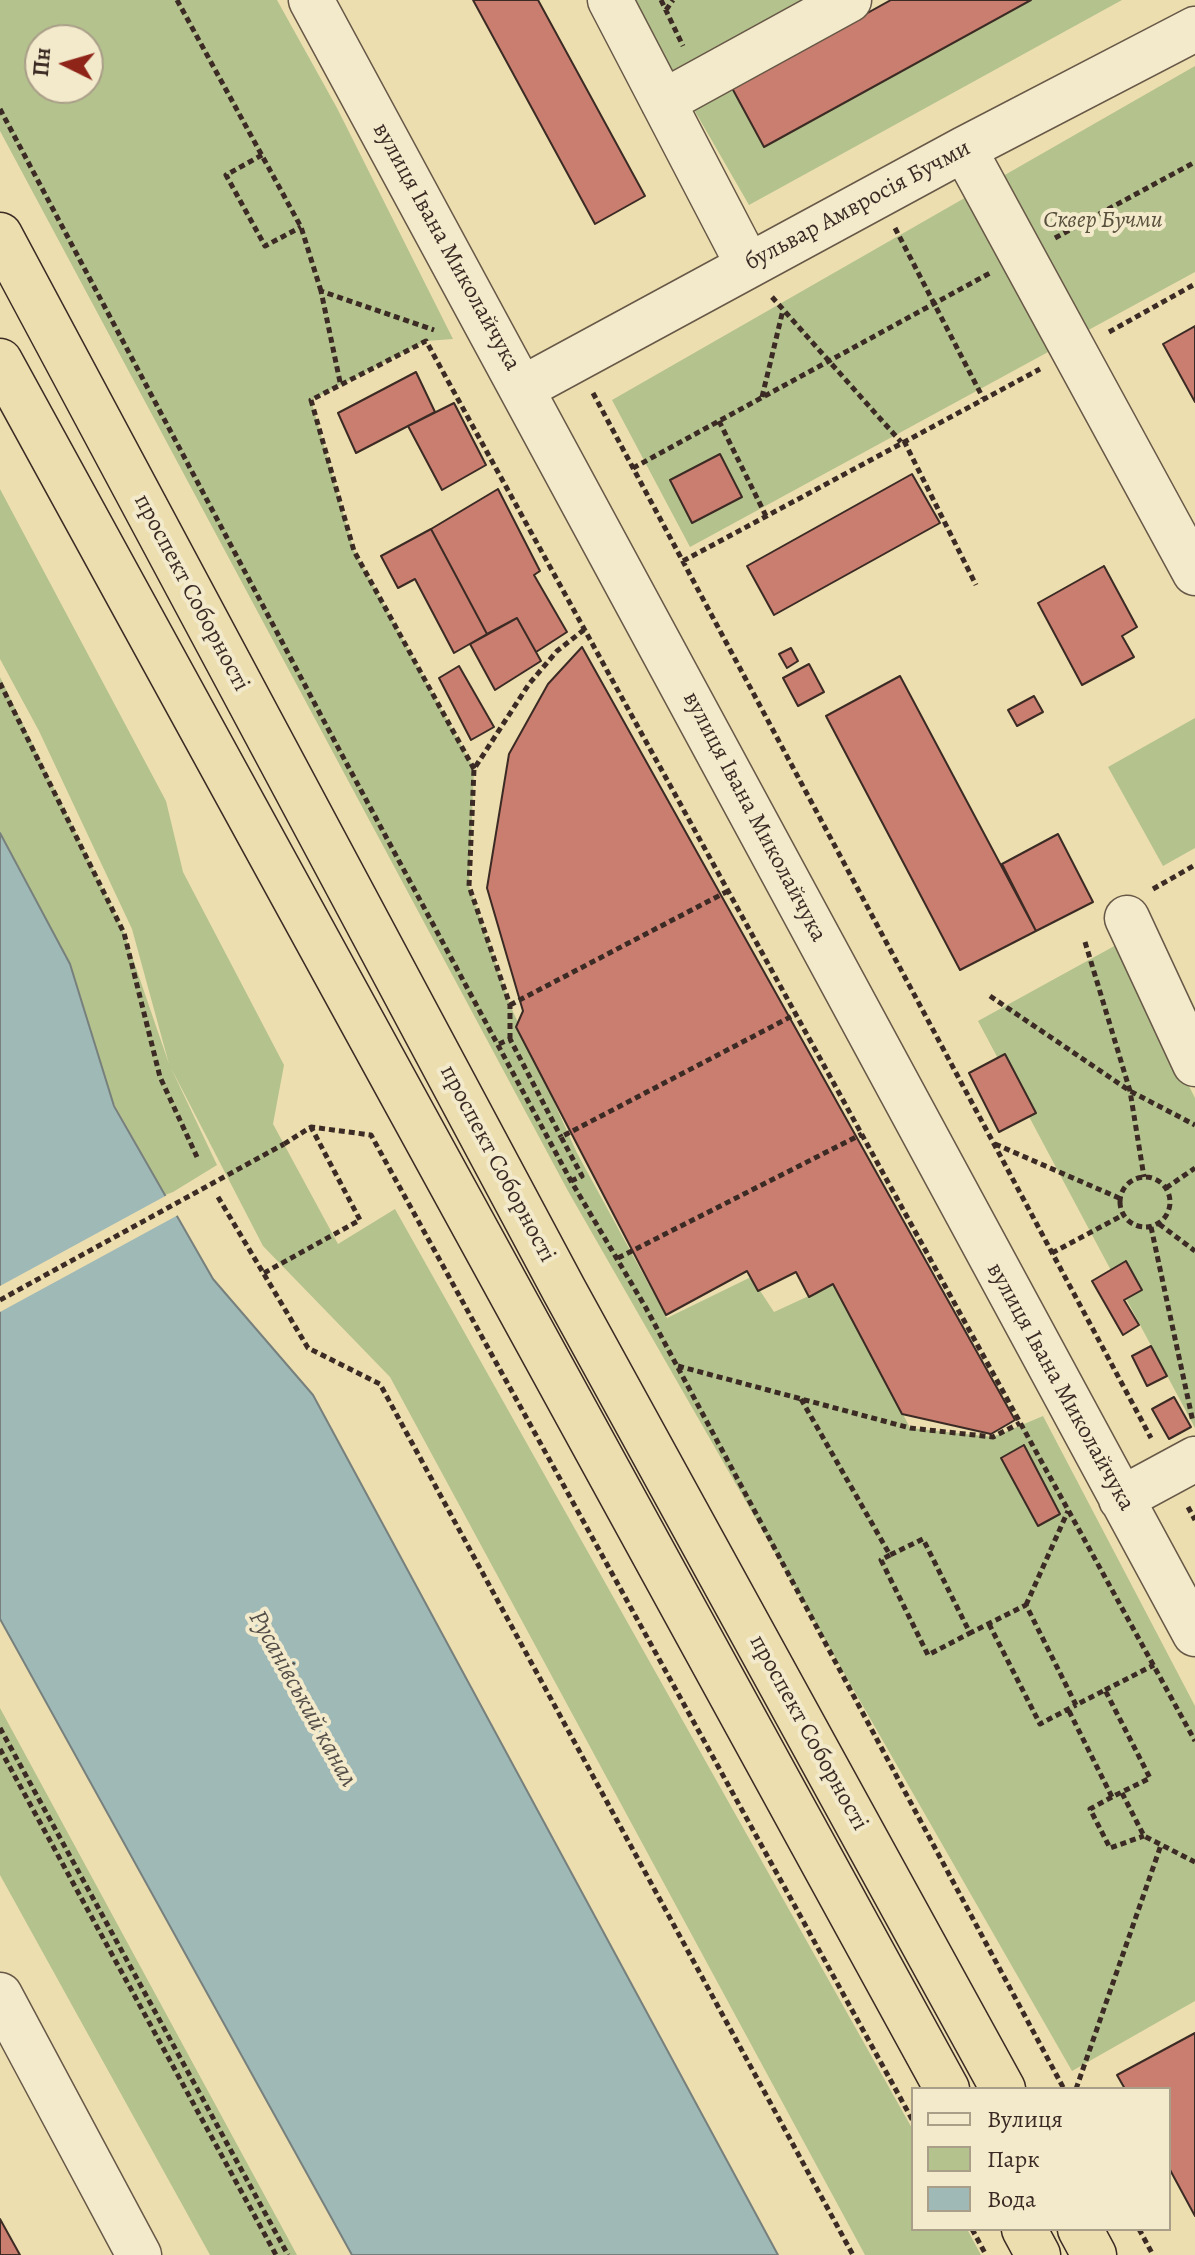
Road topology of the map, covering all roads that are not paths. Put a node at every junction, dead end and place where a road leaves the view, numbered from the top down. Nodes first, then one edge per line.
1 (311, 0) edge
2 (610, 0) edge
3 (849, 0) edge
4 (1191, 41) edge
5 (663, 102) junction
6 (964, 149) junction
7 (0, 235) edge
8 (760, 280) junction
9 (0, 361) edge
10 (523, 388) junction
11 (1195, 573) edge
12 (1136, 906) road end
13 (1195, 1064) edge
14 (1182, 1466) edge
15 (1121, 1499) junction
16 (1195, 1634) edge
17 (0, 1995) edge
18 (946, 2087) edge
19 (1002, 2087) edge
20 (1025, 2231) edge
21 (1081, 2231) edge
22 (139, 2255) edge
23 (1038, 2255) edge
24 (1094, 2255) edge

1 - 10 street, вулиця Івана Миколайчука
2 - 5 street
3 - 5 street
4 - 6 street, бульвар Амвросія Бучми
5 - 8 street
6 - 8 street, бульвар Амвросія Бучми
6 - 11 street
7 - 19 highway, проспект Соборності
8 - 10 street, бульвар Амвросія Бучми
9 - 18 highway, проспект Соборності
10 - 15 street, вулиця Івана Миколайчука
12 - 13 street
14 - 15 street
15 - 16 street, вулиця Івана Миколайчука
17 - 22 street
20 - 23 highway
21 - 24 highway

